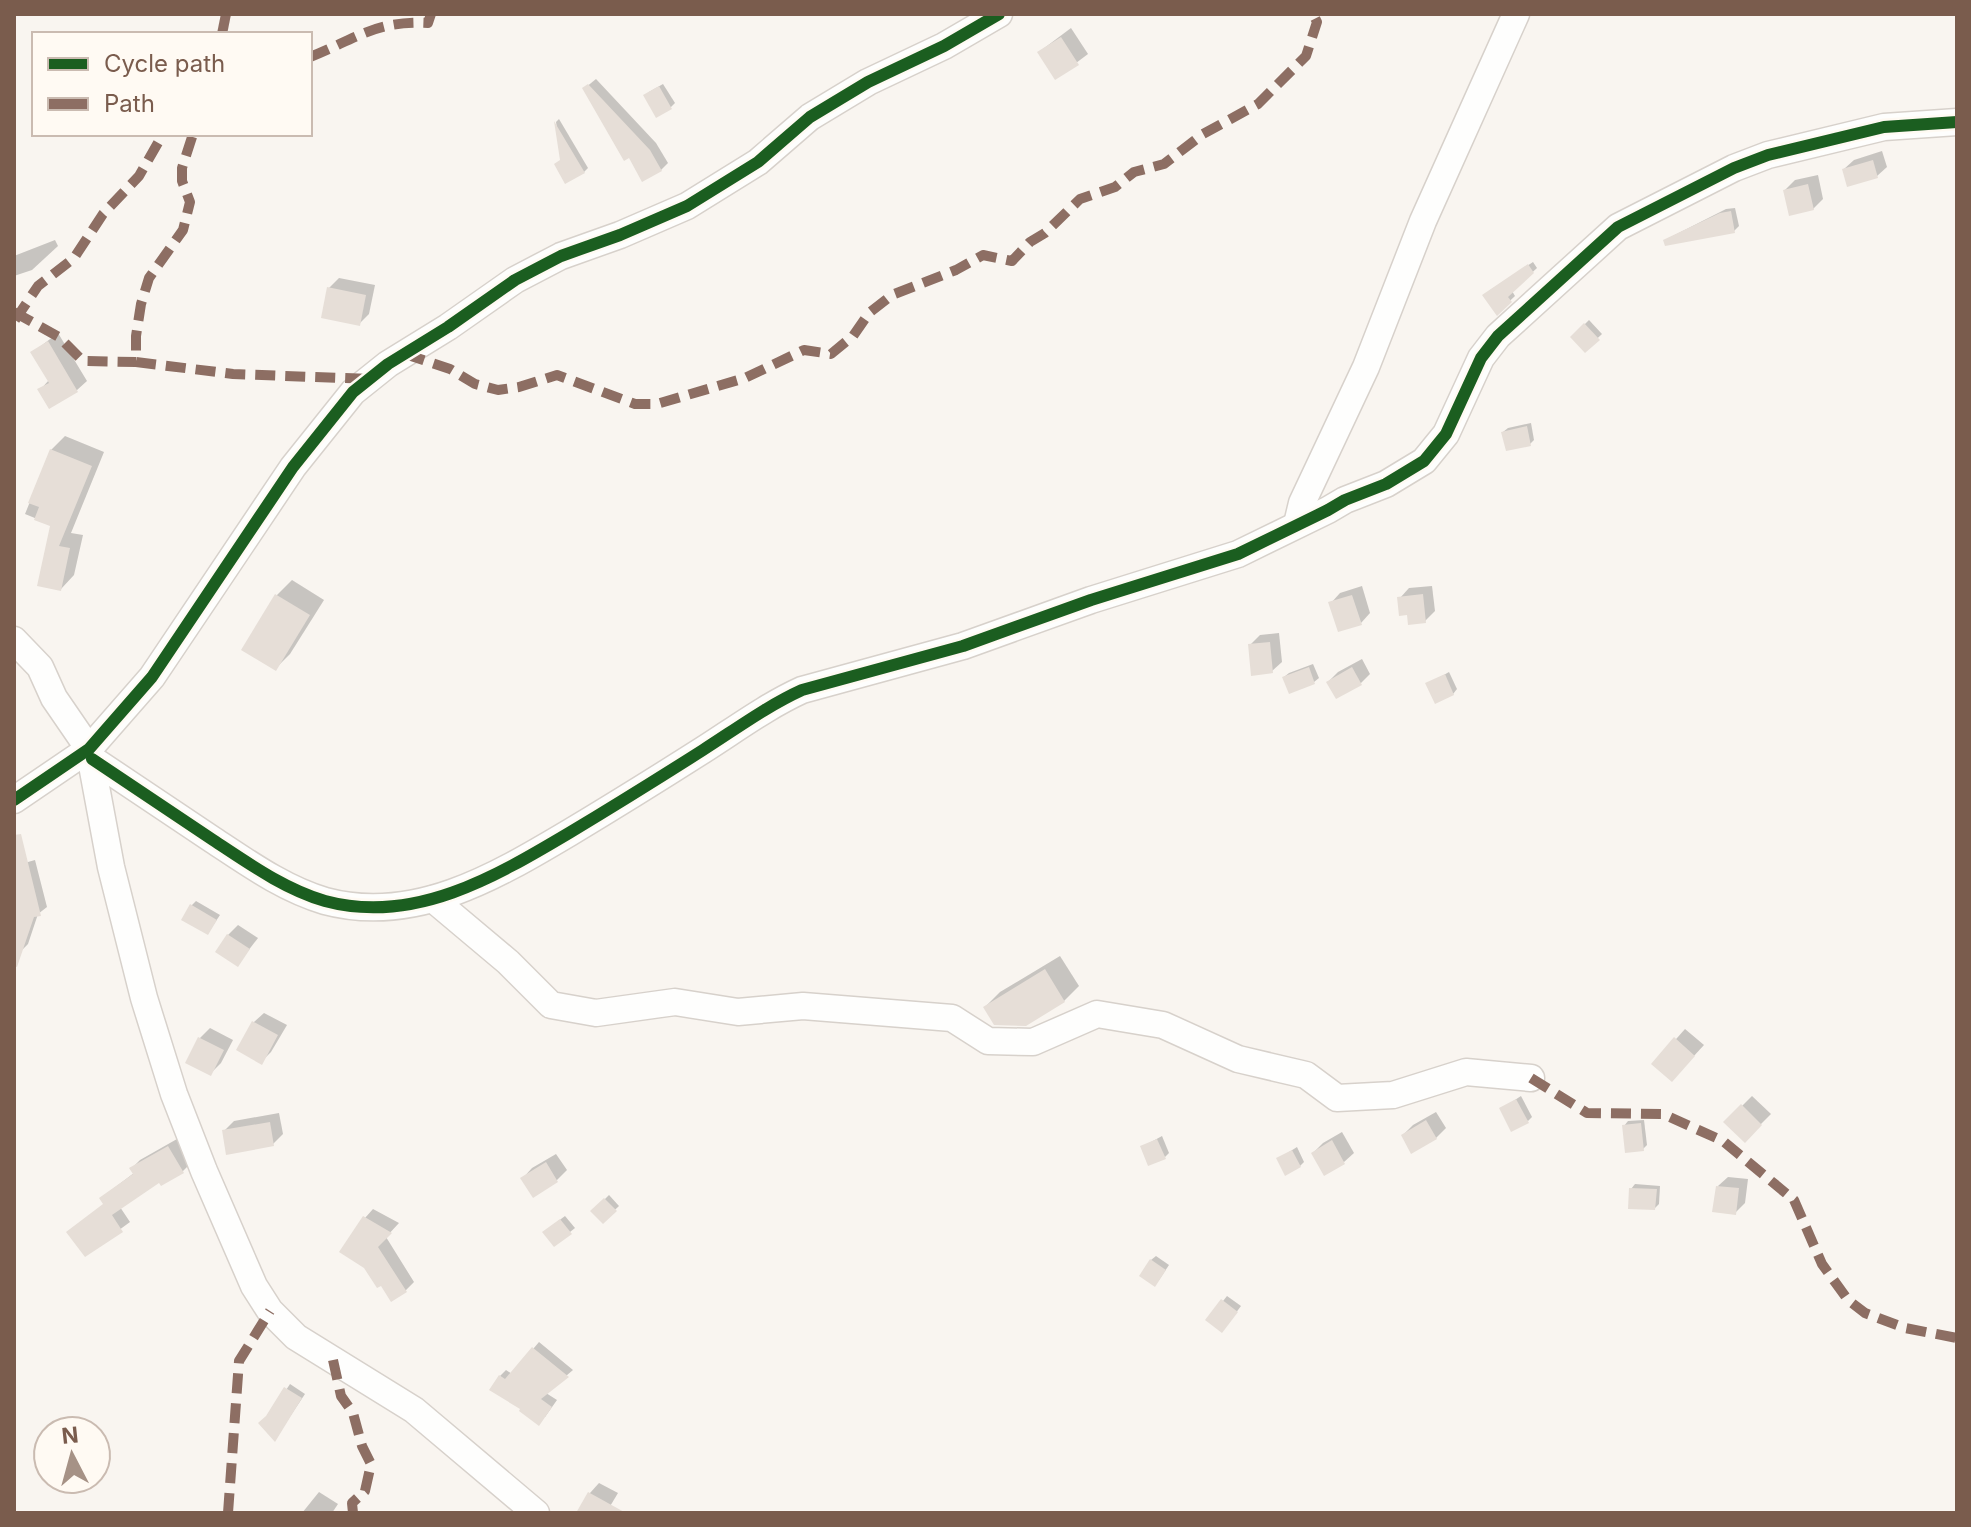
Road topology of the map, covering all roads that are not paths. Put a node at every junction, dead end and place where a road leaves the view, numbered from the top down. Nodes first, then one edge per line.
1 (999, 14) edge
2 (1516, 14) edge
3 (1957, 122) edge
4 (1297, 524) junction
5 (14, 640) edge
6 (90, 754) junction
7 (14, 800) edge
8 (433, 899) junction
9 (1531, 1078) dead end
10 (536, 1513) edge

1 - 6 street
2 - 4 street
3 - 4 street
4 - 8 street
5 - 6 street
6 - 7 street
6 - 8 street
6 - 10 street
8 - 9 street

